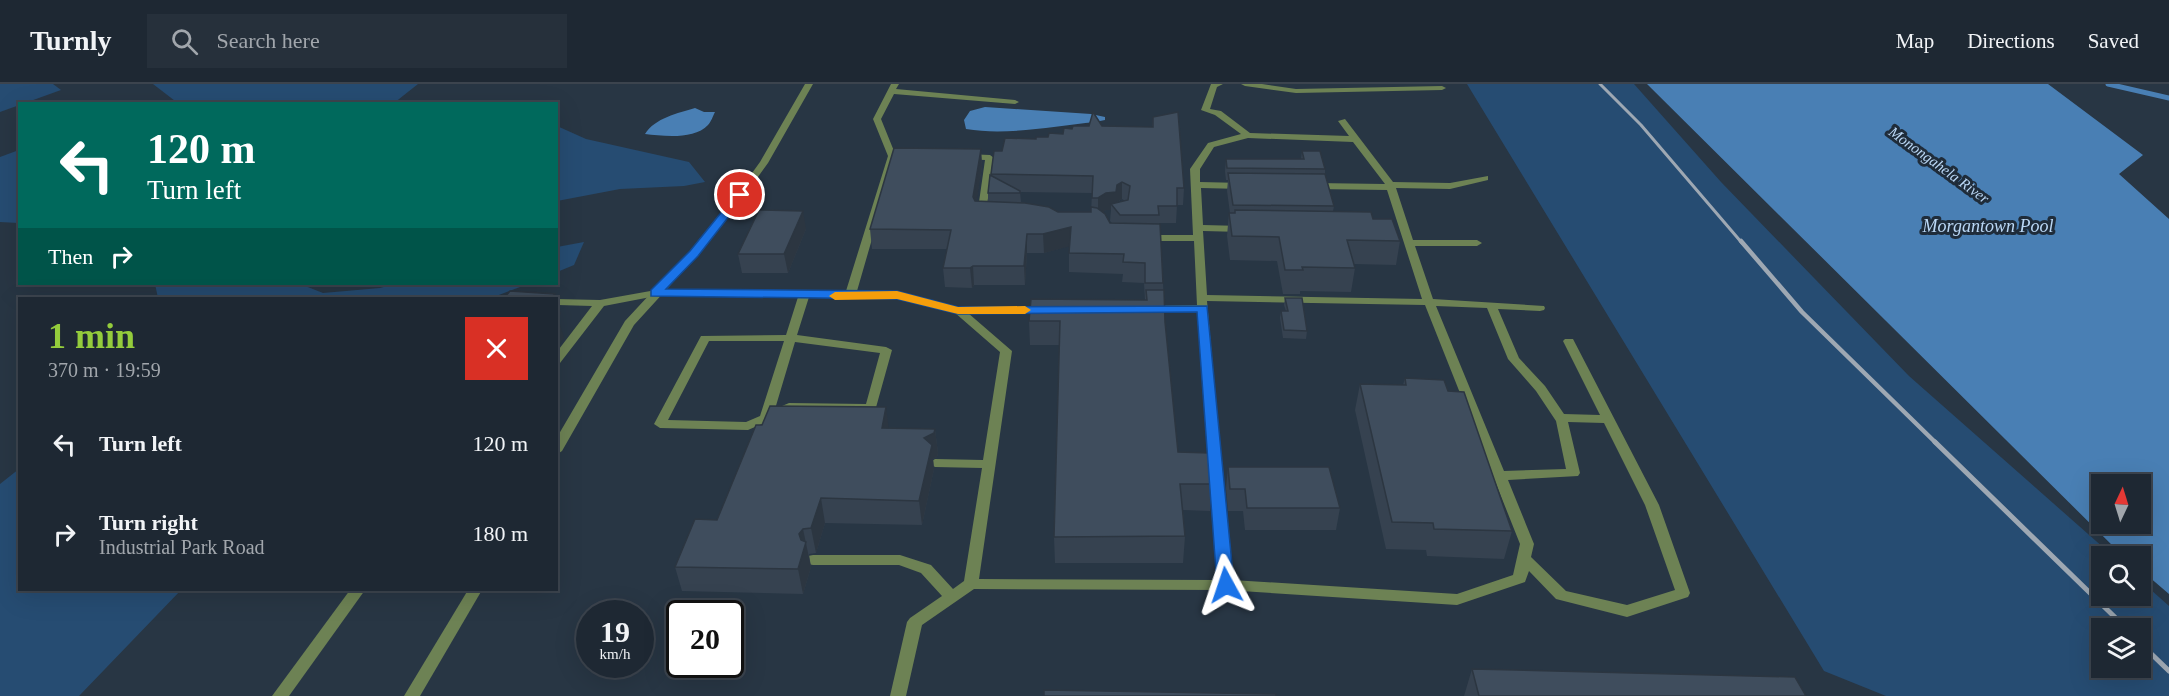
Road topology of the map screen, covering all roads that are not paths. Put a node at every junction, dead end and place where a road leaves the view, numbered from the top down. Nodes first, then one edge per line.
1 (809, 84) edge
2 (1219, 84) edge
3 (1245, 84) edge
4 (893, 88) edge
5 (1442, 88) dead end
6 (1015, 102) dead end
7 (1342, 121) dead end
8 (1248, 135) junction
9 (1354, 139) junction
10 (892, 156) junction
11 (902, 156) edge
12 (957, 157) edge
13 (1485, 178) dead end
14 (1196, 186) junction
15 (1253, 186) edge
16 (1299, 186) edge
17 (1391, 186) junction
18 (992, 216) edge
19 (1256, 229) edge
20 (1198, 233) junction
21 (1403, 235) junction
22 (1136, 238) edge
23 (1477, 243) dead end
24 (656, 293) junction
25 (804, 296) junction
26 (850, 296) junction
27 (558, 302) edge
28 (1429, 302) junction
29 (600, 303) junction
30 (1202, 303) junction
31 (1491, 305) junction
32 (1540, 308) dead end
33 (1133, 309) edge
34 (958, 310) junction
35 (1051, 310) edge
36 (792, 338) junction
37 (1569, 341) dead end
38 (558, 358) edge
39 (766, 417) junction
40 (1560, 418) junction
41 (1609, 419) junction
42 (558, 447) edge
43 (935, 463) dead end
44 (989, 464) junction
45 (1500, 476) junction
46 (1524, 558) junction
47 (813, 560) dead end
48 (971, 584) junction
49 (1226, 585) junction
50 (357, 591) edge
51 (475, 591) edge
52 (952, 597) junction
53 (280, 696) edge
54 (412, 696) edge
55 (898, 696) edge

1 - 24 street
2 - 8 street
3 - 5 street
4 - 6 street
4 - 10 street
7 - 9 street
8 - 9 street
8 - 14 street
9 - 17 street
10 - 11 street
10 - 26 street
12 - 18 street
13 - 17 street
14 - 15 street
14 - 20 street
16 - 17 street
17 - 21 street
19 - 20 street
20 - 22 street
20 - 30 street
21 - 23 street
21 - 28 street
24 - 25 street
24 - 29 street
24 - 42 street
25 - 26 street
25 - 36 street
26 - 34 street
27 - 29 street
28 - 30 street
28 - 31 street
28 - 45 street
29 - 38 street
30 - 33 street
30 - 49 street
31 - 32 street
31 - 40 street
34 - 35 street
34 - 44 street
36 - 39 street
36 - 39 street
36 - 39 street
37 - 41 street
40 - 41 street
40 - 45 street
41 - 46 street
43 - 44 street
44 - 48 street
45 - 46 street
46 - 49 street
47 - 52 street
48 - 49 street
48 - 52 street
50 - 53 street
51 - 54 street
52 - 55 street

